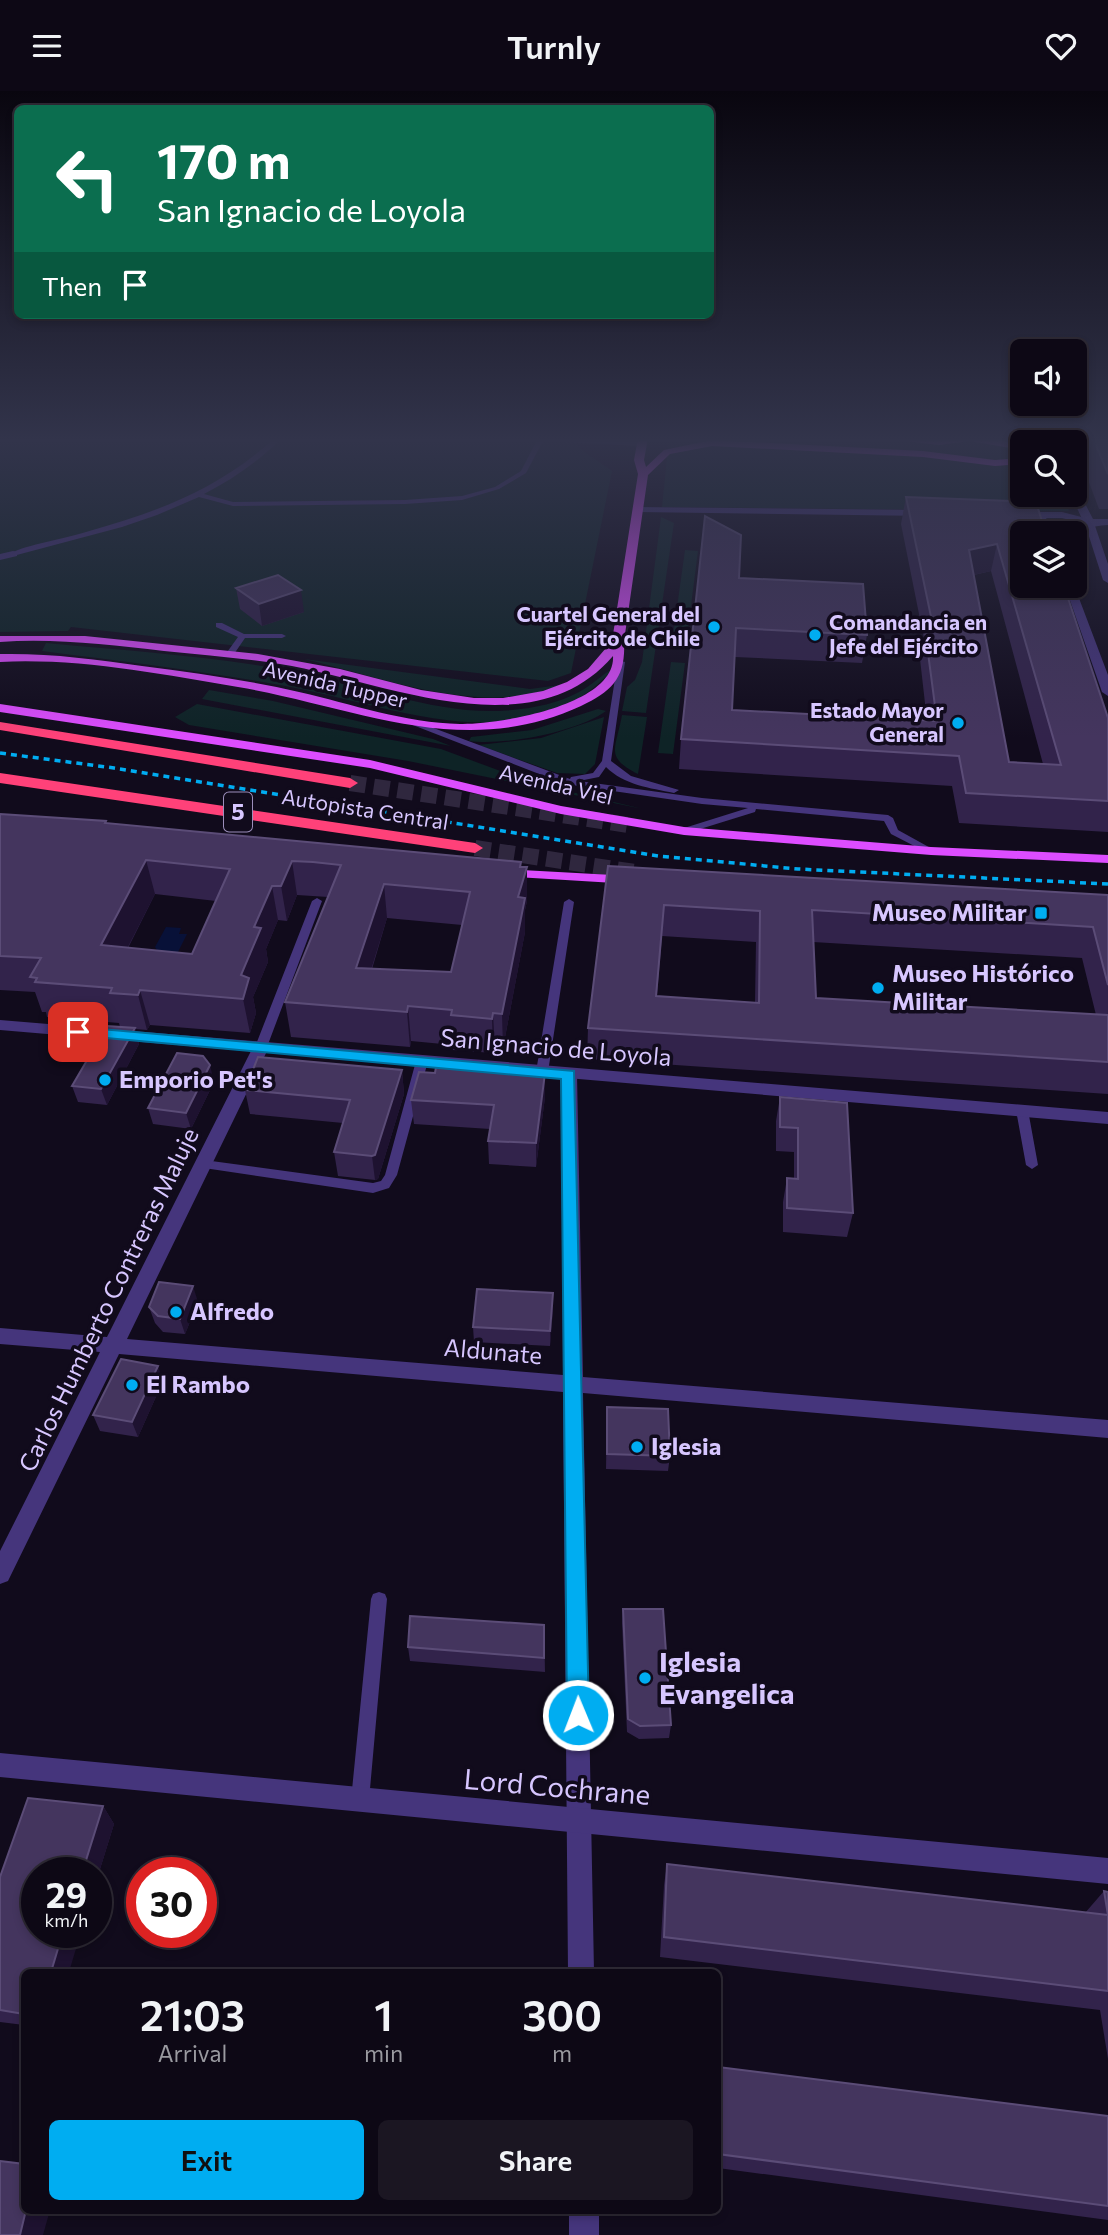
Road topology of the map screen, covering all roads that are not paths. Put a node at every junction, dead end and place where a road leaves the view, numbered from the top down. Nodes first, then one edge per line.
1 (69, 538) edge
2 (634, 538) edge
3 (1094, 538) edge
4 (13, 554) joint
5 (0, 557) edge
6 (1108, 580) edge
7 (1075, 598) edge
8 (219, 625) dead end
9 (243, 636) junction
10 (282, 636) dead end
11 (0, 639) edge
12 (618, 641) junction
13 (229, 655) junction
14 (0, 659) edge
15 (621, 661) junction
16 (1103, 665) edge
17 (1108, 692) edge
18 (0, 708) edge
19 (409, 722) junction
20 (0, 726) edge
21 (606, 761) junction
22 (0, 778) edge
23 (553, 778) junction
24 (349, 783) tunnel mouth
25 (740, 804) junction
26 (781, 809) junction
27 (684, 831) junction
28 (475, 848) tunnel mouth
29 (931, 851) junction
30 (1108, 859) edge
31 (486, 872) edge
32 (652, 881) edge
33 (317, 901) dead end
34 (569, 902) dead end
35 (0, 1025) edge
36 (261, 1047) junction
37 (422, 1061) junction
38 (542, 1072) junction
39 (569, 1075) junction
40 (1022, 1110) junction
41 (1108, 1118) edge
42 (204, 1164) junction
43 (1032, 1165) dead end
44 (0, 1336) edge
45 (114, 1345) junction
46 (573, 1385) junction
47 (1108, 1429) edge
48 (0, 1574) edge
49 (379, 1599) dead end
50 (0, 1765) edge
51 (360, 1800) junction
52 (580, 1821) junction
53 (1108, 1871) edge
54 (581, 1969) edge
55 (584, 2214) edge
56 (584, 2235) edge

1 - 4 lane
2 - 12 main road
3 - 6 street
4 - 5 street
7 - 16 street
8 - 9 lane
9 - 10 lane
9 - 13 lane
11 - 13 main road, Avenida Tupper
12 - 13 main road, Avenida Tupper
12 - 15 main road
14 - 19 main road, Avenida Tupper
15 - 19 main road, Avenida Tupper
15 - 21 lane
16 - 17 street
18 - 27 main road, Avenida Viel
19 - 23 lane
20 - 24 highway, Autopista Central / 5
21 - 23 lane
21 - 25 lane
22 - 28 highway, Autopista Central / 5
23 - 25 lane
25 - 26 lane
26 - 27 lane
26 - 29 lane
27 - 29 main road, Avenida Viel
29 - 30 main road, Avenida Viel
31 - 32 main road
33 - 36 lane
34 - 38 lane
35 - 36 street, San Ignacio de Loyola
36 - 37 street, San Ignacio de Loyola
36 - 42 street, Carlos Humberto Contreras Maluje
37 - 38 street, San Ignacio de Loyola
37 - 42 lane
38 - 39 street, San Ignacio de Loyola
39 - 40 street, San Ignacio de Loyola
39 - 46 street
40 - 41 street, San Ignacio de Loyola
40 - 43 lane
42 - 45 street, Carlos Humberto Contreras Maluje
44 - 45 street, Aldunate
45 - 46 street, Aldunate
45 - 48 street, Carlos Humberto Contreras Maluje
46 - 47 street, Aldunate
46 - 52 street
49 - 51 lane
50 - 51 street, Lord Cochrane
51 - 52 street, Lord Cochrane
52 - 53 street, Lord Cochrane
52 - 54 street
55 - 56 street

